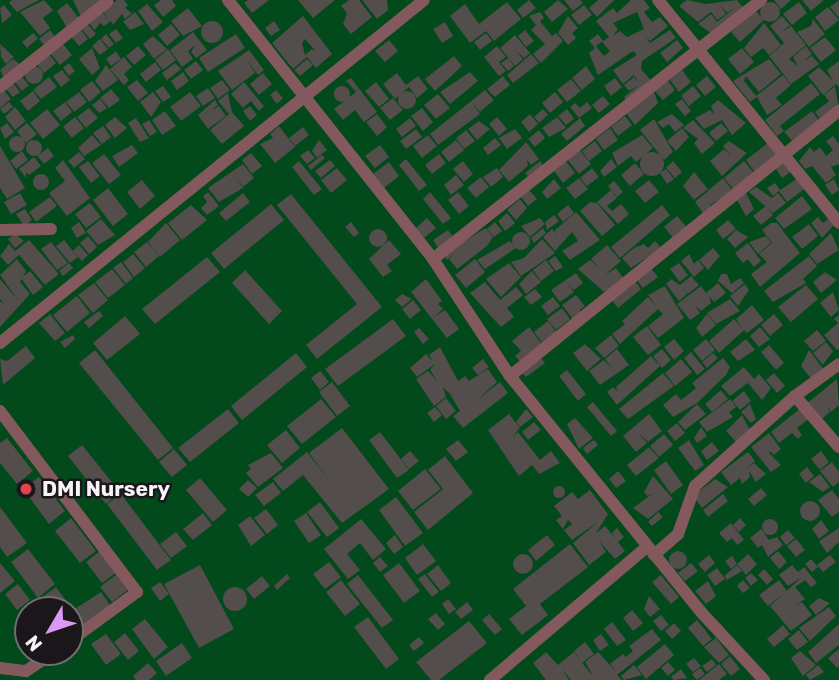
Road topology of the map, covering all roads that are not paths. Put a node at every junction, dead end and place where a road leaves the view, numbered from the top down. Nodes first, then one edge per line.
1 (228, 0) edge
2 (424, 0) edge
3 (658, 0) edge
4 (761, 0) edge
5 (107, 2) edge
6 (698, 51) junction
7 (0, 87) edge
8 (307, 97) junction
9 (839, 111) edge
10 (784, 155) junction
11 (839, 223) edge
12 (51, 229) dead end
13 (0, 230) edge
14 (433, 259) junction
15 (0, 343) edge
16 (839, 364) edge
17 (510, 376) junction
18 (795, 396) junction
19 (0, 411) edge
20 (839, 447) edge
21 (650, 551) junction
22 (84, 631) edge
23 (33, 666) edge
24 (0, 668) edge
25 (490, 680) edge
26 (764, 680) edge

1 - 8 street
2 - 8 street
3 - 6 street
4 - 6 street
5 - 7 street
6 - 10 street
6 - 14 street
8 - 14 street
8 - 15 street
9 - 10 street
10 - 11 street
10 - 17 street
12 - 13 street
14 - 17 street
16 - 18 street
17 - 21 street
18 - 20 street
18 - 21 street
19 - 22 street
21 - 25 street
21 - 26 street
23 - 24 street

